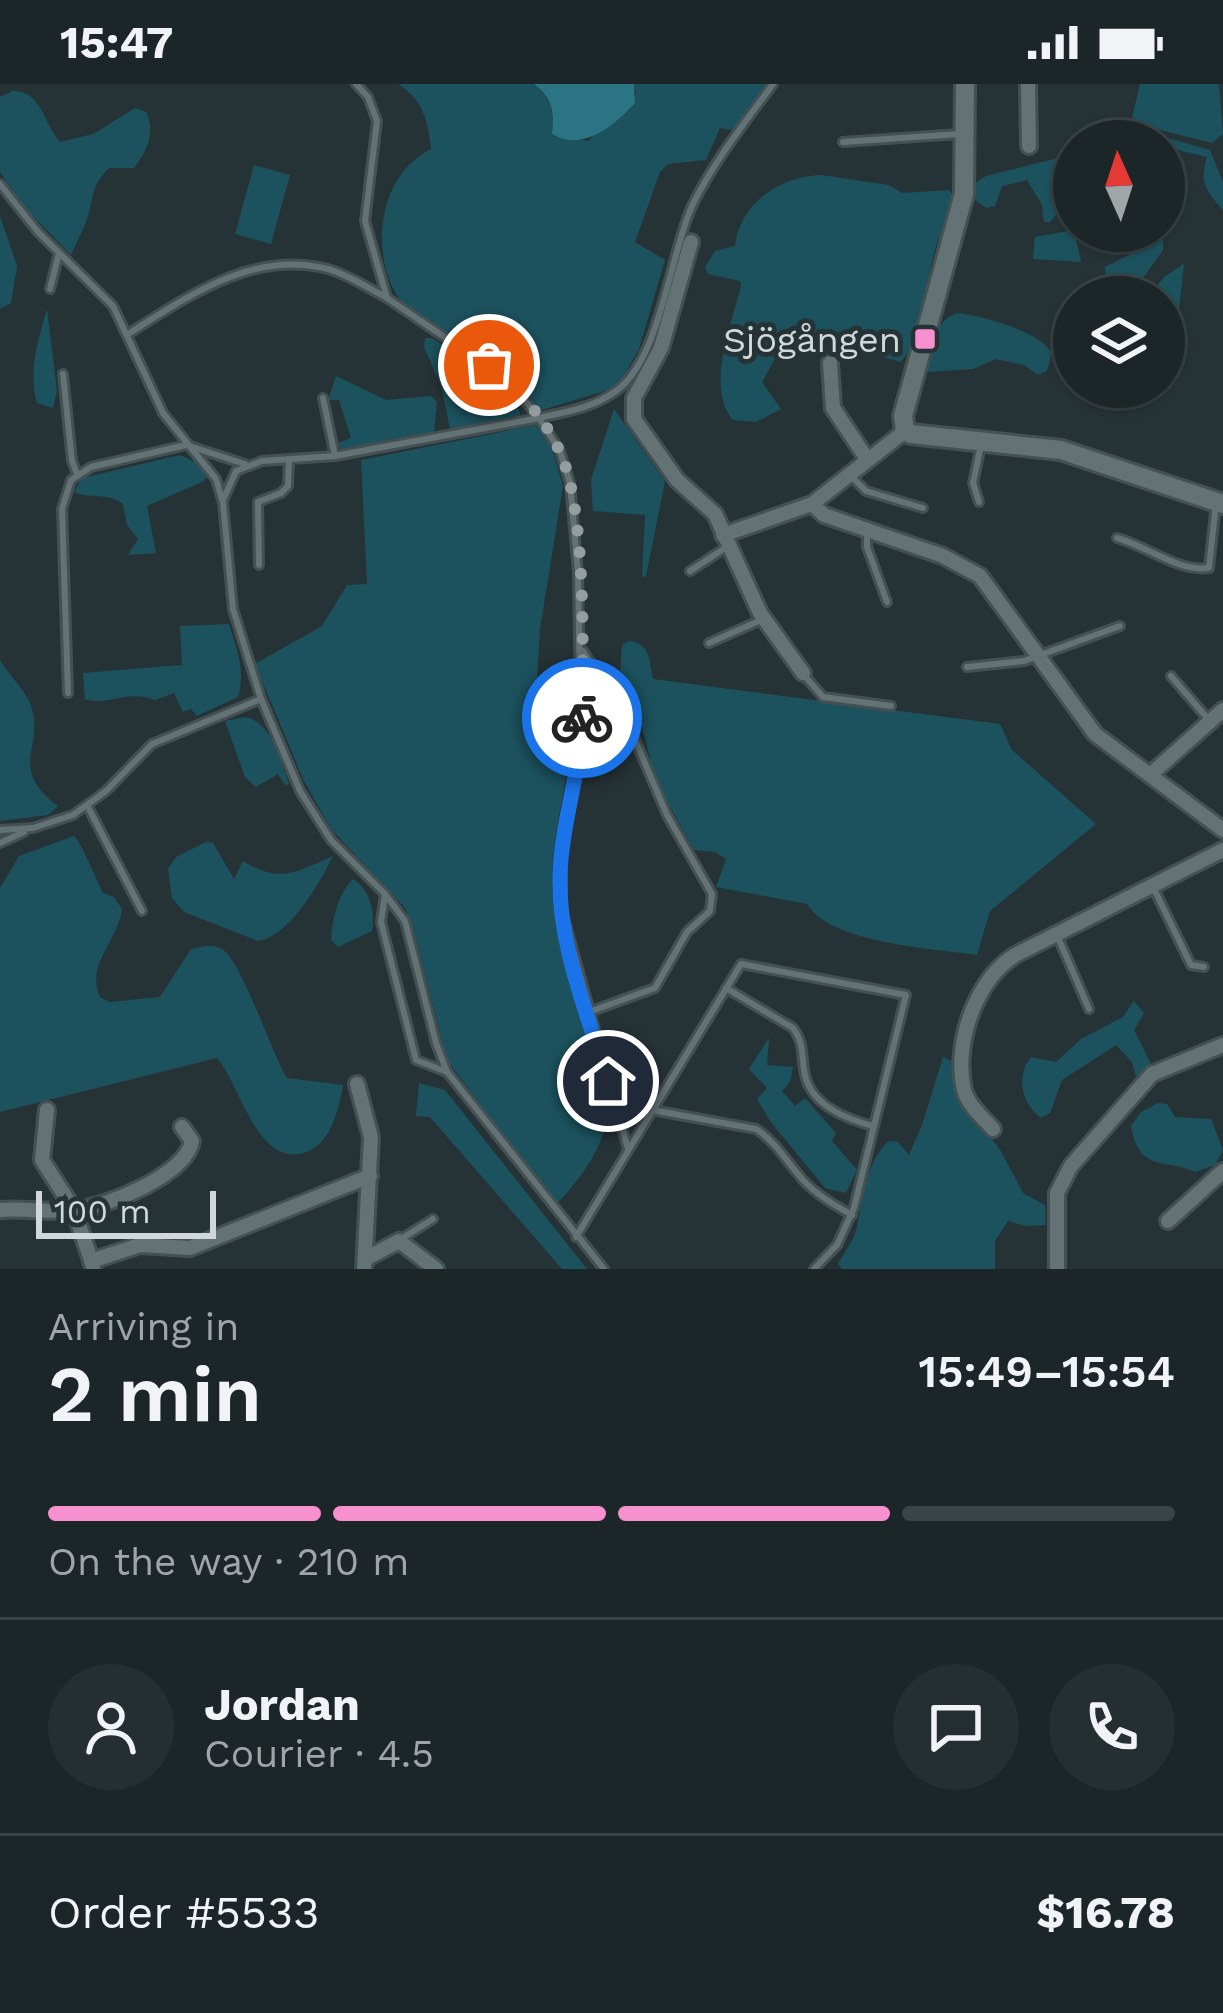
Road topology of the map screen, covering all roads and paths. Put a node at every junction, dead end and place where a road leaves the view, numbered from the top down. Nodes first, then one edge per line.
1 (356, 84) edge
2 (773, 84) edge
3 (965, 84) edge
4 (1028, 84) edge
5 (966, 134) junction
6 (843, 142) dead end
7 (1029, 146) dead end
8 (0, 184) edge
9 (691, 242) dead end
10 (58, 253) junction
11 (50, 289) dead end
12 (387, 298) junction
13 (128, 334) junction
14 (830, 363) dead end
15 (63, 374) dead end
16 (323, 398) dead end
17 (538, 418) junction
18 (905, 430) junction
19 (982, 442) junction
20 (186, 445) junction
21 (335, 456) junction
22 (289, 459) junction
23 (866, 459) junction
24 (247, 465) junction
25 (848, 473) junction
26 (77, 474) junction
27 (979, 502) dead end
28 (223, 503) junction
29 (1220, 503) edge
30 (812, 504) junction
31 (922, 508) dead end
32 (867, 532) junction
33 (1117, 538) dead end
34 (726, 541) junction
35 (259, 565) dead end
36 (690, 571) dead end
37 (887, 602) dead end
38 (764, 619) junction
39 (1120, 626) dead end
40 (709, 643) dead end
41 (581, 648) junction
42 (1039, 655) junction
43 (968, 667) dead end
44 (803, 673) joint
45 (1171, 676) dead end
46 (68, 693) dead end
47 (261, 700) junction
48 (890, 706) dead end
49 (1223, 710) edge
50 (1210, 722) junction
51 (1151, 774) junction
52 (88, 807) junction
53 (33, 828) junction
54 (0, 830) edge
55 (1223, 830) edge
56 (0, 844) edge
57 (1223, 850) edge
58 (1152, 886) junction
59 (385, 894) junction
60 (142, 911) dead end
61 (1056, 934) junction
62 (1204, 967) dead end
63 (726, 988) junction
64 (1089, 1009) dead end
65 (588, 1012) junction
66 (1223, 1045) edge
67 (447, 1072) junction
68 (357, 1084) dead end
69 (47, 1110) dead end
70 (652, 1110) junction
71 (875, 1126) junction
72 (182, 1127) dead end
73 (993, 1129) dead end
74 (628, 1149) junction
75 (1223, 1171) edge
76 (370, 1176) junction
77 (0, 1210) edge
78 (74, 1210) junction
79 (852, 1215) junction
80 (434, 1219) dead end
81 (1168, 1221) dead end
82 (576, 1237) junction
83 (399, 1241) junction
84 (364, 1264) edge
85 (92, 1265) edge
86 (436, 1269) edge
87 (604, 1269) edge
88 (814, 1269) edge
89 (1057, 1269) edge

1 - 12 lane
2 - 17 lane
3 - 5 street
4 - 7 street
5 - 6 lane
5 - 18 street
8 - 10 lane
9 - 34 street
10 - 11 lane
10 - 13 lane
12 - 13 lane
12 - 17 lane
13 - 20 lane
14 - 23 street
15 - 26 lane
16 - 21 lane
17 - 21 lane
17 - 41 lane
18 - 19 street
18 - 23 street
19 - 27 lane
19 - 29 street
20 - 24 lane
20 - 26 lane
20 - 28 lane
21 - 22 lane
22 - 24 lane
22 - 35 lane
23 - 25 street
24 - 28 lane
25 - 30 street
25 - 31 lane
26 - 46 lane
28 - 47 lane
29 - 33 lane
30 - 32 street
30 - 34 street
32 - 37 lane
32 - 42 street
34 - 36 lane
34 - 38 street
38 - 40 lane
38 - 44 street
39 - 42 lane
41 - 65 lane
41 - 65 lane
42 - 43 lane
42 - 51 street
44 - 48 lane
45 - 50 lane
47 - 52 lane
47 - 59 lane
49 - 50 street
50 - 51 street
51 - 55 street
52 - 53 lane
52 - 60 lane
53 - 54 lane
53 - 56 lane
57 - 58 street
58 - 61 street
58 - 62 lane
59 - 67 lane
59 - 67 lane
61 - 64 lane
61 - 73 street
63 - 70 lane
63 - 71 lane
63 - 71 lane
65 - 74 lane
66 - 89 street
67 - 82 lane
68 - 76 street
69 - 78 street
70 - 74 lane
70 - 79 lane
71 - 79 lane
72 - 78 street
74 - 82 lane
75 - 81 street
76 - 84 street
76 - 85 street
77 - 78 street
78 - 85 street
79 - 88 lane
80 - 83 lane
82 - 87 lane
83 - 84 street
83 - 86 street

